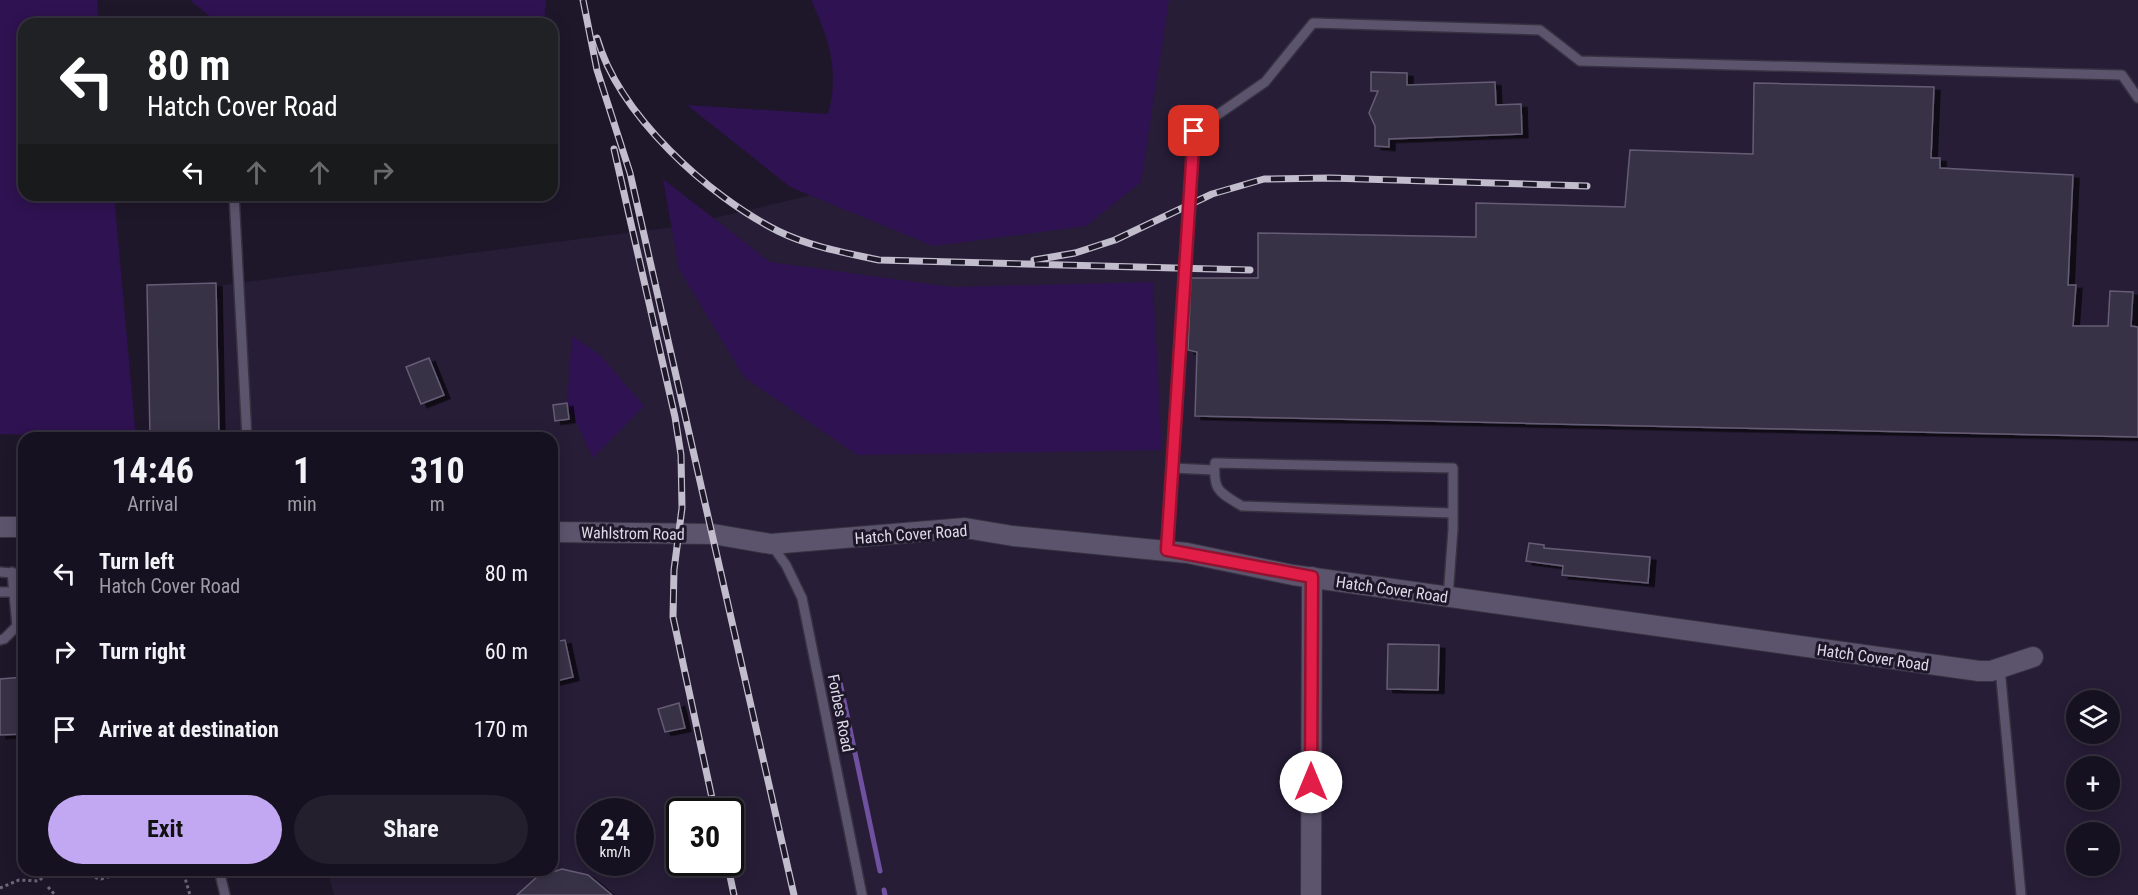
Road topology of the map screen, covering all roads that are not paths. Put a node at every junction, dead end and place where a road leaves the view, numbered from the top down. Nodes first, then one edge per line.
1 (2138, 98) edge
2 (234, 201) edge
3 (247, 432) edge
4 (1172, 468) junction
5 (1214, 470) junction
6 (1452, 513) junction
7 (0, 527) edge
8 (18, 527) edge
9 (558, 532) edge
10 (713, 534) joint
11 (771, 544) junction
12 (1167, 550) junction
13 (0, 572) edge
14 (12, 572) junction
15 (18, 573) edge
16 (1312, 577) junction
17 (18, 585) edge
18 (18, 589) edge
19 (0, 592) edge
20 (1448, 597) junction
21 (18, 614) edge
22 (0, 640) edge
23 (2033, 657) dead end
24 (2000, 668) junction
25 (220, 876) edge
26 (225, 895) edge
27 (862, 895) edge
28 (1311, 895) edge
29 (2021, 895) edge

1 - 4 lane
2 - 3 lane
4 - 5 lane
4 - 12 lane
5 - 6 lane
5 - 6 lane
6 - 20 lane
7 - 8 street
9 - 10 street, Wahlstrom Road
10 - 11 street, Hatch Cover Road
11 - 12 street, Hatch Cover Road
11 - 27 lane, Forbes Road
12 - 16 street, Hatch Cover Road
13 - 14 lane
14 - 15 lane
14 - 17 lane
16 - 20 street, Hatch Cover Road
16 - 28 street
18 - 19 lane
20 - 24 street, Hatch Cover Road
21 - 22 lane
23 - 24 street, Hatch Cover Road
24 - 29 lane
25 - 26 lane

